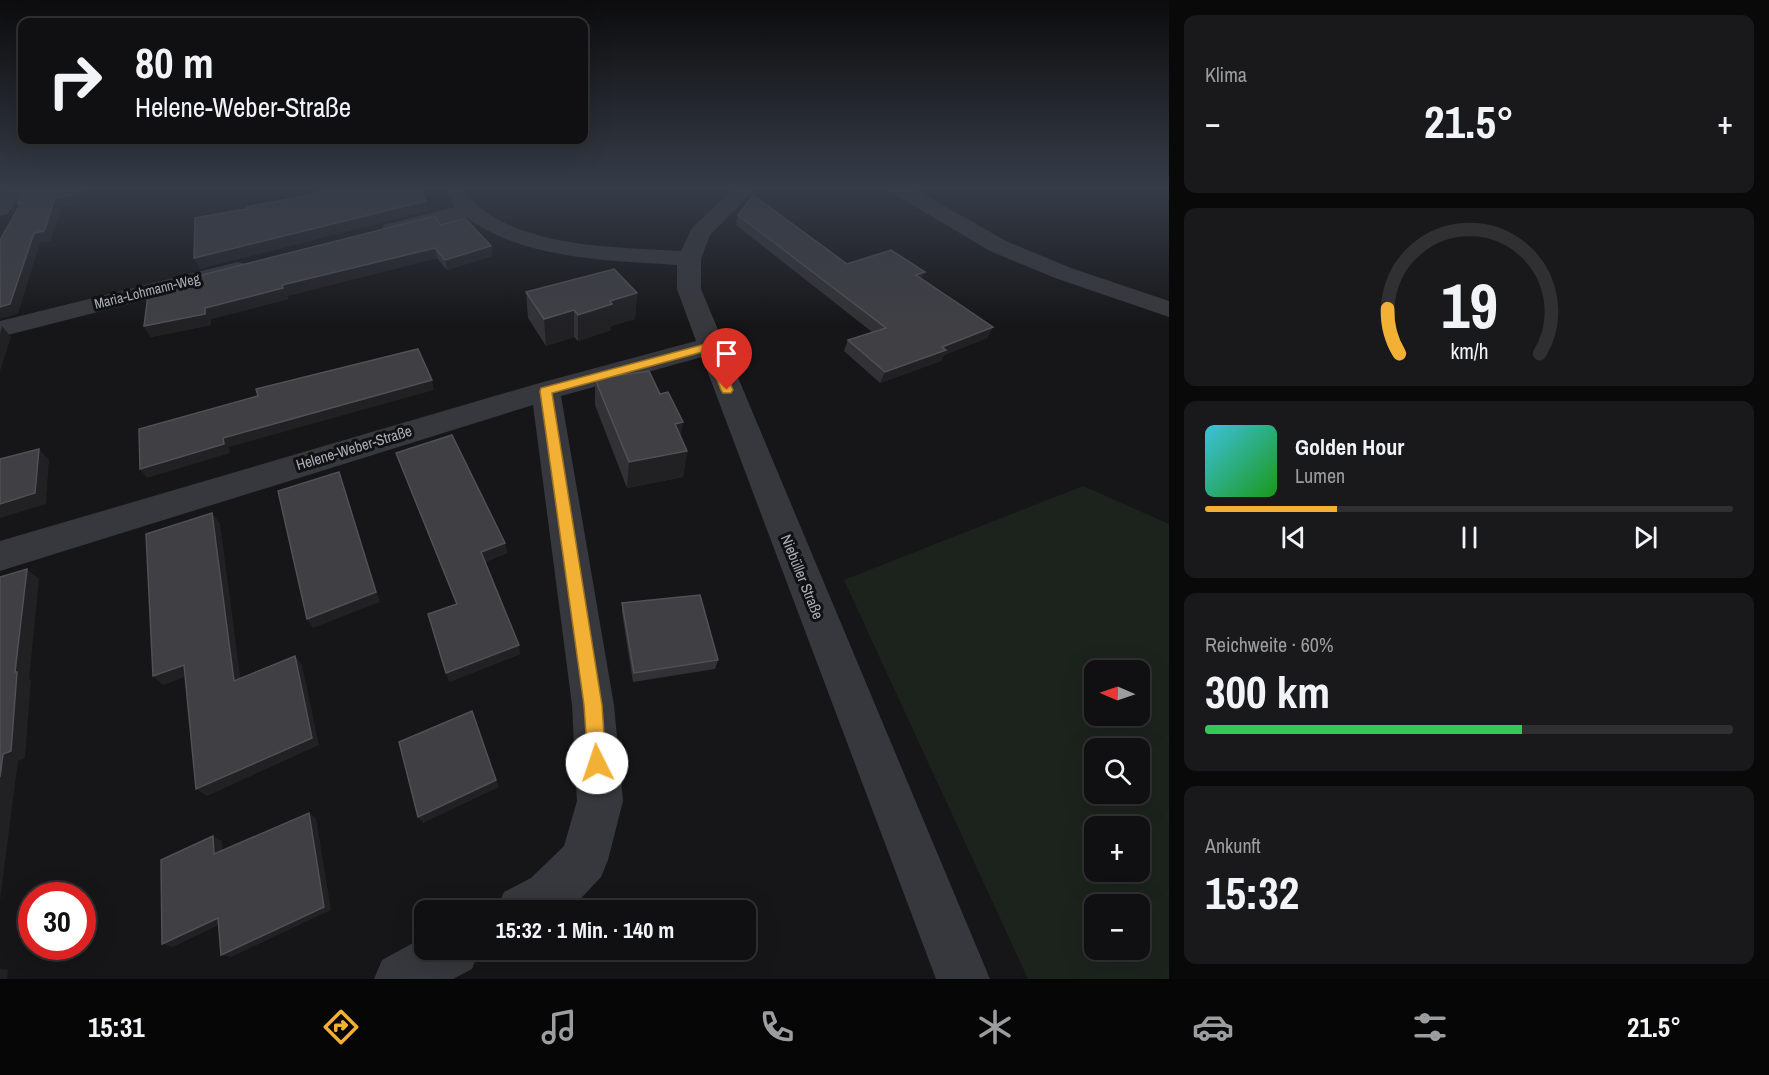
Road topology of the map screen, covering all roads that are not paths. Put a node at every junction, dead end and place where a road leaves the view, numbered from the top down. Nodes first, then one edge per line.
1 (380, 233) edge
2 (517, 233) edge
3 (700, 233) edge
4 (975, 233) edge
5 (371, 235) edge
6 (689, 259) junction
7 (256, 264) edge
8 (1169, 309) edge
9 (0, 329) edge
10 (709, 346) junction
11 (546, 391) junction
12 (0, 556) edge
13 (541, 900) edge
14 (435, 960) edge
15 (401, 979) edge
16 (963, 979) edge

1 - 5 street
2 - 6 street
3 - 6 street, Niebüller Straße
4 - 8 street
6 - 10 street, Niebüller Straße
7 - 9 street, Maria-Lohmann-Weg
10 - 11 street, Helene-Weber-Straße
10 - 16 street, Niebüller Straße
11 - 12 street, Helene-Weber-Straße
11 - 13 street
14 - 15 street

